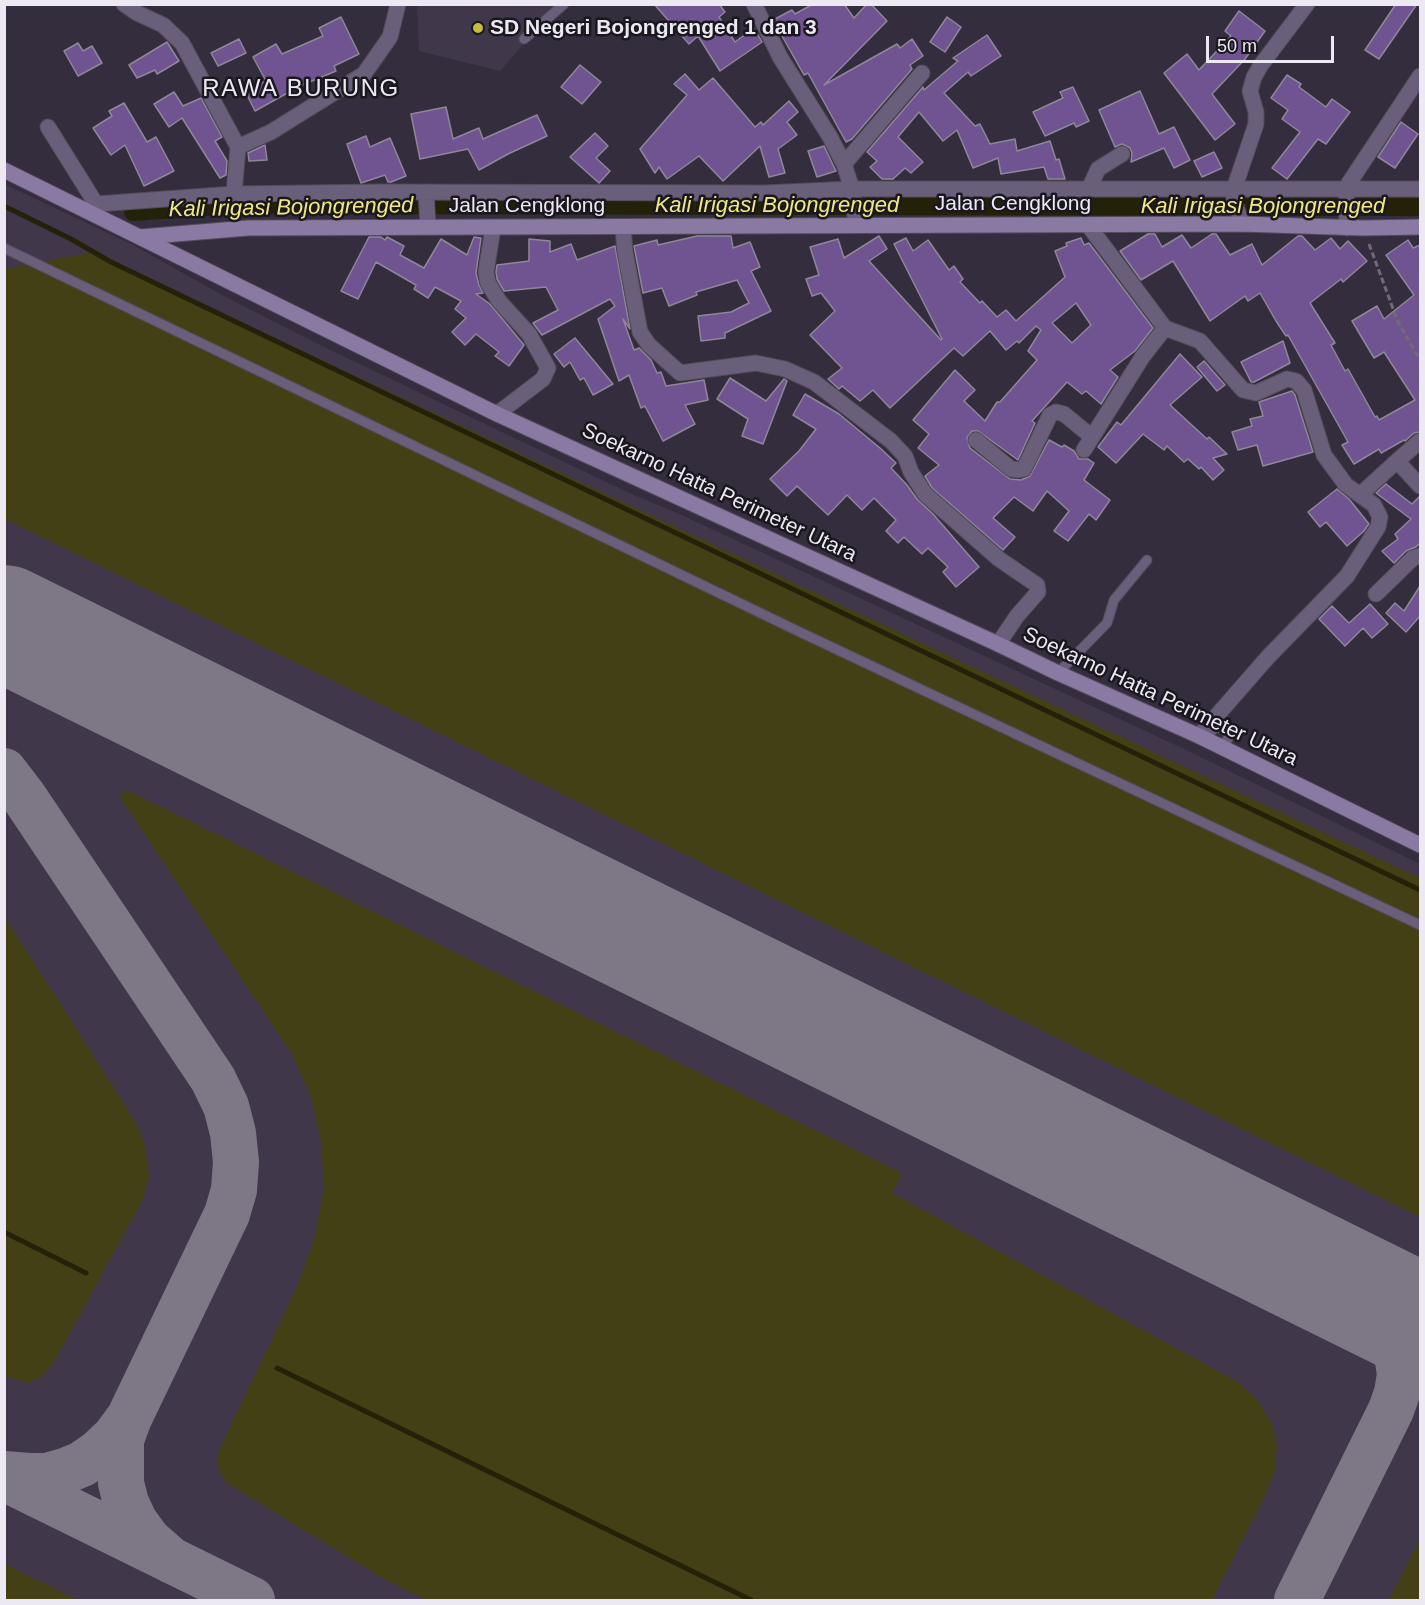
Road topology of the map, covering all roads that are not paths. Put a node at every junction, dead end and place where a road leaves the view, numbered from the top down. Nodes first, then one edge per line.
1 (124, 4) edge
2 (398, 4) edge
3 (564, 4) edge
4 (754, 4) edge
5 (1307, 4) edge
6 (524, 39) dead end
7 (922, 73) dead end
8 (1420, 76) edge
9 (48, 127) dead end
10 (238, 147) junction
11 (1122, 154) dead end
12 (844, 164) junction
13 (4, 170) edge
14 (1089, 189) junction
15 (1420, 189) edge
16 (1346, 191) junction
17 (853, 192) junction
18 (234, 194) junction
19 (1234, 194) junction
20 (426, 196) junction
21 (94, 209) junction
22 (856, 222) junction
23 (1242, 222) junction
24 (428, 223) junction
25 (1088, 225) junction
26 (1346, 225) junction
27 (623, 227) junction
28 (1420, 227) edge
29 (493, 228) junction
30 (138, 237) junction
31 (4, 248) edge
32 (1165, 328) junction
33 (497, 414) junction
34 (1092, 437) junction
35 (975, 440) dead end
36 (1420, 441) edge
37 (1084, 450) dead end
38 (1397, 461) junction
39 (1420, 486) edge
40 (1360, 494) junction
41 (1420, 556) edge
42 (1147, 560) dead end
43 (1376, 594) dead end
44 (998, 644) junction
45 (1058, 673) junction
46 (1206, 732) junction
47 (1420, 845) edge
48 (1420, 925) edge

1 - 10 street
2 - 10 street
3 - 6 lane
4 - 12 street
5 - 19 street
7 - 12 street
8 - 16 street
9 - 21 street
10 - 18 street
11 - 14 street
12 - 17 street
13 - 21 main road, Soekarno Hatta Perimeter Utara
14 - 17 street
14 - 19 street
15 - 16 street
16 - 19 street
16 - 26 street
17 - 20 street
17 - 22 street
18 - 20 street
18 - 21 street
19 - 23 street
20 - 24 street
21 - 30 main road, Soekarno Hatta Perimeter Utara
22 - 25 main road, Jalan Cengklong
22 - 27 main road, Jalan Cengklong
23 - 25 main road, Jalan Cengklong
23 - 26 main road, Jalan Cengklong
24 - 29 main road, Jalan Cengklong
24 - 30 main road, Jalan Cengklong
25 - 32 street
26 - 28 main road, Jalan Cengklong
27 - 29 main road, Jalan Cengklong
27 - 44 street
29 - 33 street
30 - 33 main road, Soekarno Hatta Perimeter Utara
31 - 48 lane
32 - 34 street
32 - 40 street
33 - 44 main road, Soekarno Hatta Perimeter Utara
34 - 35 street
34 - 37 street
36 - 38 street
38 - 39 street
38 - 40 street
40 - 46 street
41 - 43 street
42 - 45 lane
44 - 45 main road, Soekarno Hatta Perimeter Utara
45 - 46 main road, Soekarno Hatta Perimeter Utara
46 - 47 main road, Soekarno Hatta Perimeter Utara

